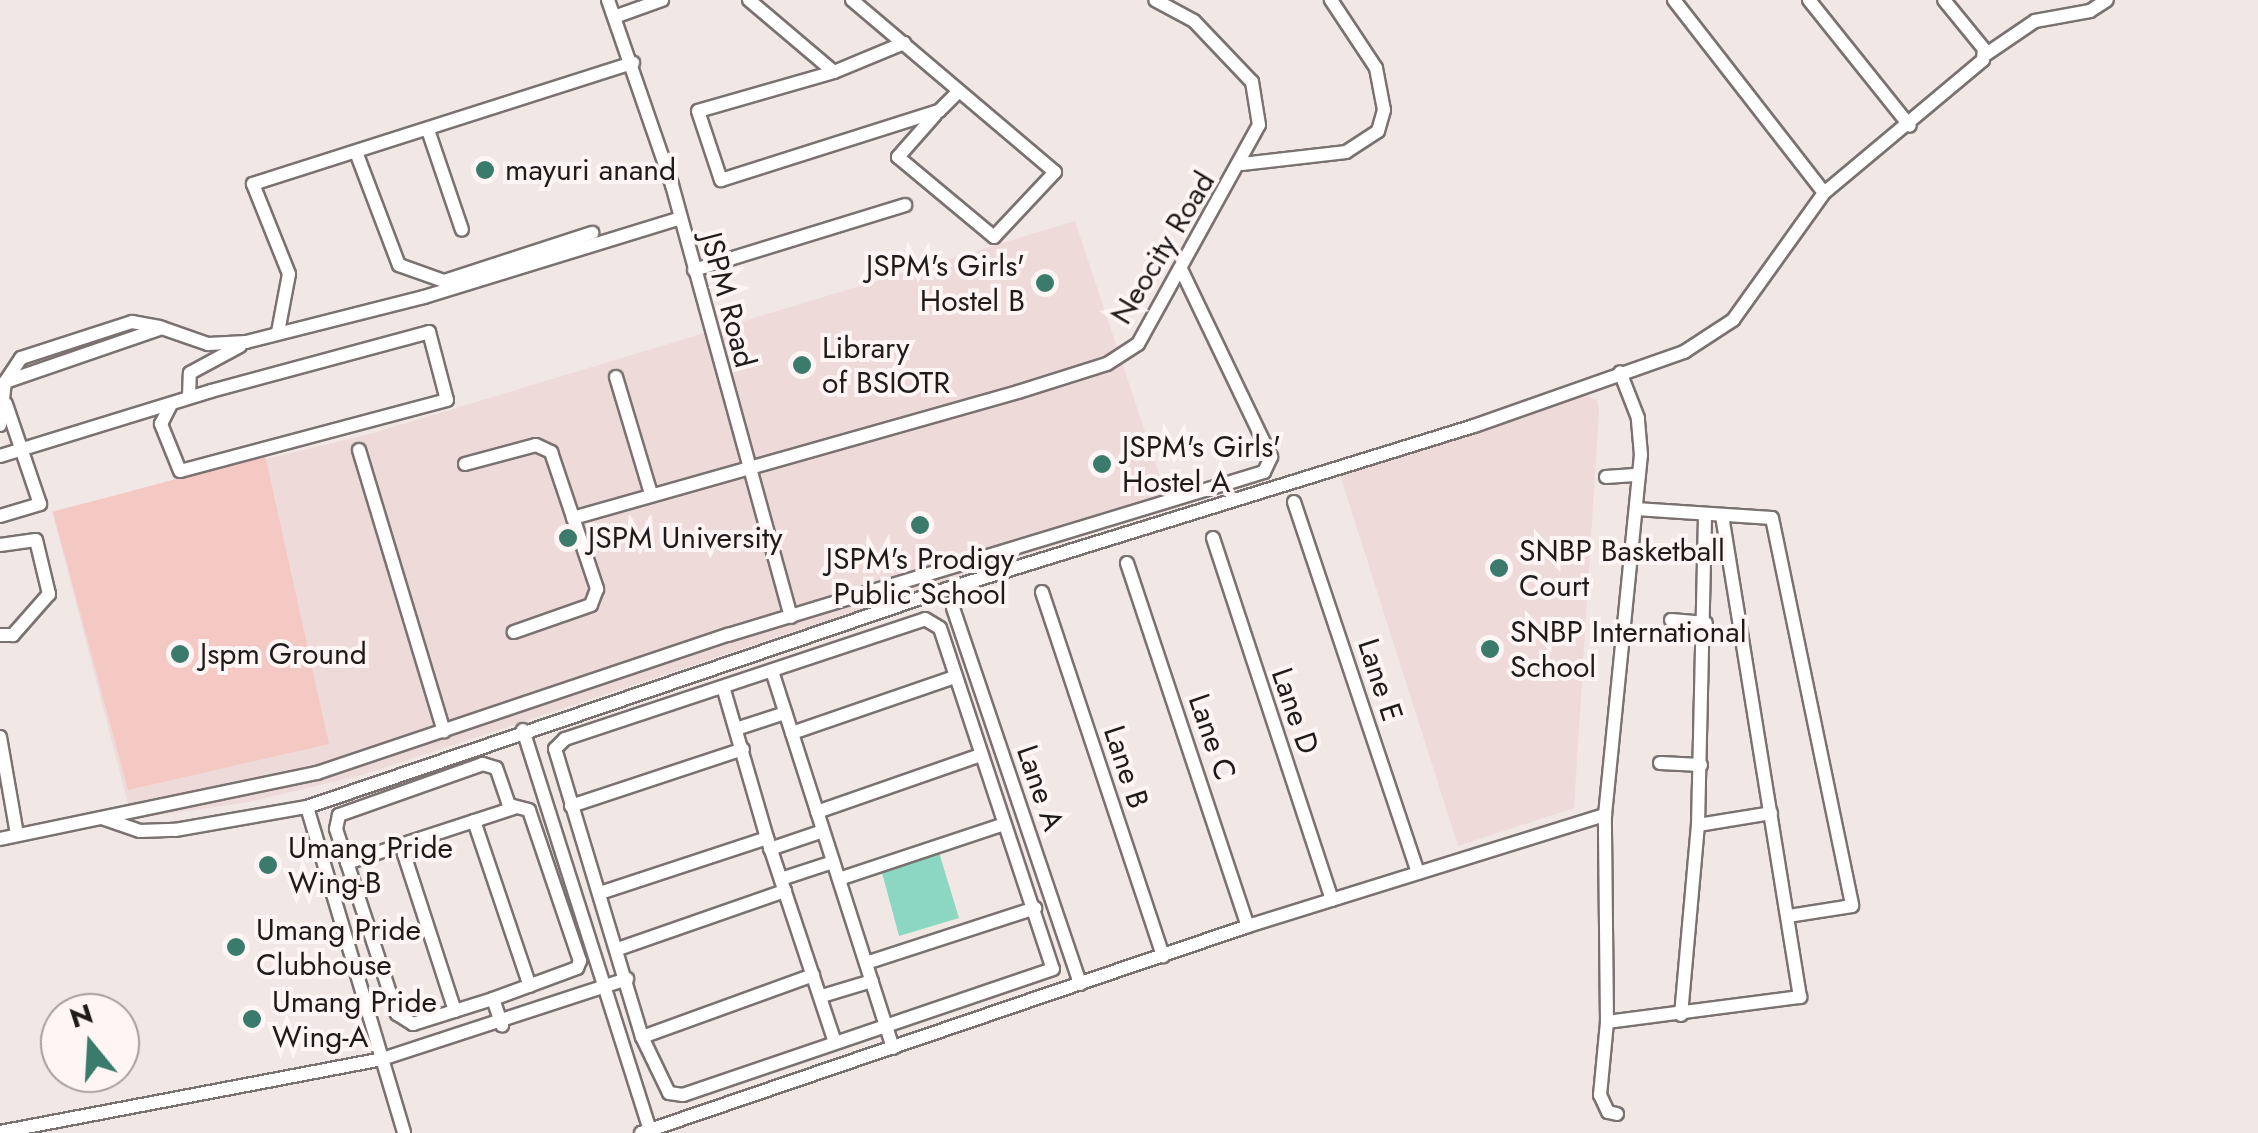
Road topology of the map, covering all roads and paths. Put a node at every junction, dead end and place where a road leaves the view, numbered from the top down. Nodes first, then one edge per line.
1 (608, 0) edge
2 (662, 0) edge
3 (749, 0) edge
4 (852, 0) edge
5 (1331, 0) edge
6 (1674, 0) edge
7 (1809, 0) edge
8 (1944, 0) edge
9 (2107, 0) edge
10 (1159, 1) edge
11 (617, 16) junction
12 (904, 43) junction
13 (1985, 55) junction
14 (634, 63) junction
15 (834, 72) junction
16 (959, 91) junction
17 (939, 111) junction
18 (1910, 126) junction
19 (429, 133) junction
20 (356, 152) junction
21 (1242, 164) junction
22 (1824, 193) junction
23 (905, 206) dead end
24 (680, 218) junction
25 (462, 230) dead end
26 (592, 234) dead end
27 (694, 270) junction
28 (1182, 272) junction
29 (278, 332) junction
30 (246, 342) junction
31 (1620, 372) junction
32 (616, 377) dead end
33 (189, 397) junction
34 (4, 398) junction
35 (171, 404) junction
36 (0, 425) edge
37 (22, 448) junction
38 (360, 450) dead end
39 (0, 456) edge
40 (465, 464) dead end
41 (746, 464) junction
42 (1638, 475) junction
43 (1606, 477) dead end
44 (651, 494) junction
45 (1294, 502) dead end
46 (1636, 509) junction
47 (1705, 515) junction
48 (0, 516) edge
49 (1722, 517) junction
50 (574, 518) junction
51 (1214, 538) dead end
52 (0, 545) edge
53 (1127, 563) dead end
54 (1042, 592) dead end
55 (953, 608) dead end
56 (791, 616) junction
57 (1671, 620) dead end
58 (1706, 622) junction
59 (514, 632) dead end
60 (0, 635) edge
61 (740, 660) junction
62 (772, 671) junction
63 (955, 677) junction
64 (746, 680) junction
65 (723, 687) junction
66 (785, 713) junction
67 (736, 729) junction
68 (524, 730) junction
69 (444, 731) junction
70 (792, 733) junction
71 (0, 737) edge
72 (742, 750) junction
73 (981, 755) junction
74 (1660, 763) dead end
75 (1700, 765) junction
76 (571, 806) junction
77 (307, 807) junction
78 (514, 808) junction
79 (817, 812) junction
80 (1770, 813) junction
81 (1605, 815) junction
82 (102, 818) junction
83 (474, 821) junction
84 (1004, 824) junction
85 (1698, 825) junction
86 (823, 831) junction
87 (16, 834) junction
88 (0, 838) edge
89 (410, 842) junction
90 (768, 843) junction
91 (584, 848) junction
92 (564, 856) junction
93 (833, 862) junction
94 (347, 863) junction
95 (1418, 873) junction
96 (839, 878) junction
97 (783, 885) junction
98 (600, 893) junction
99 (1332, 900) junction
100 (1035, 908) junction
101 (1788, 916) junction
102 (1248, 926) junction
103 (618, 949) junction
104 (1162, 956) junction
105 (866, 963) junction
106 (813, 975) junction
107 (627, 980) junction
108 (872, 982) junction
109 (1080, 984) junction
110 (530, 986) junction
111 (608, 986) junction
112 (822, 996) junction
113 (494, 999) junction
114 (456, 1011) junction
115 (1681, 1015) junction
116 (1607, 1022) junction
117 (502, 1025) junction
118 (886, 1026) junction
119 (642, 1037) junction
120 (835, 1042) junction
121 (893, 1048) junction
122 (382, 1060) junction
123 (1617, 1114) dead end
124 (645, 1131) edge
125 (0, 1132) edge
126 (404, 1133) edge

1 - 11 street, JSPM Road
2 - 11 street
3 - 15 street
4 - 12 street
5 - 21 street
6 - 22 street
7 - 18 street
8 - 13 street
9 - 13 street
10 - 21 street, Neocity Road
11 - 14 street, JSPM Road
12 - 15 street
12 - 16 street
13 - 18 street
14 - 19 street
14 - 24 street, JSPM Road
15 - 17 street
16 - 17 street
16 - 17 street
18 - 22 street
19 - 20 street
19 - 25 street
20 - 26 street
20 - 29 street
21 - 28 street, Neocity Road
22 - 31 street
23 - 27 street
24 - 27 street, JSPM Road
24 - 29 street
27 - 41 street, JSPM Road
28 - 41 street, Neocity Road
28 - 56 street
29 - 30 street
30 - 33 street
30 - 34 street
31 - 42 street
31 - 61 street
32 - 44 street
33 - 35 street
33 - 35 street
34 - 36 street
34 - 37 street
35 - 37 street
37 - 39 street
37 - 48 street
38 - 69 street
40 - 50 street
41 - 44 street, Neocity Road
41 - 56 street, JSPM Road
42 - 43 street
42 - 46 street
44 - 50 street, Neocity Road
45 - 95 street, Lane E
46 - 47 street
46 - 81 street
47 - 49 street
47 - 58 street
49 - 80 street
49 - 101 street
50 - 59 street
51 - 99 street, Lane D
52 - 60 street
53 - 102 street, Lane C
54 - 104 street, Lane B
55 - 109 street, Lane A
56 - 69 street
57 - 58 street
58 - 75 street
61 - 64 street
61 - 68 street
62 - 63 street
62 - 64 street
62 - 66 street
63 - 70 street
63 - 73 street
64 - 65 street
65 - 67 street
65 - 76 street
66 - 67 street
66 - 70 street
67 - 72 street
68 - 77 street
68 - 92 street
69 - 82 street
70 - 79 street
71 - 87 street
72 - 76 street
72 - 90 street
73 - 79 street
73 - 84 street
74 - 75 street
75 - 85 street
76 - 91 street
77 - 82 street
77 - 122 street
78 - 83 street
78 - 94 street
78 - 110 street
79 - 86 street
80 - 85 street
80 - 101 street
81 - 95 street
81 - 116 street
82 - 87 street
83 - 89 street
83 - 110 street
84 - 96 street
84 - 100 street
85 - 115 street
86 - 90 street
86 - 93 street
87 - 88 street
89 - 94 street
89 - 114 street
90 - 97 street
90 - 98 street
91 - 92 street
91 - 98 street
92 - 111 street
93 - 96 street
93 - 97 street
94 - 114 street
95 - 99 street
96 - 105 street
97 - 103 street
97 - 106 street
98 - 103 street
99 - 102 street
100 - 105 street
100 - 118 street
101 - 115 street
102 - 104 street
103 - 107 street
104 - 109 street
105 - 108 street
106 - 112 street
106 - 119 street
107 - 111 street
107 - 119 street
108 - 112 street
108 - 118 street
109 - 121 street
110 - 113 street
111 - 117 street
111 - 124 street
112 - 120 street
113 - 114 street
113 - 117 street
115 - 116 street
116 - 123 street
117 - 122 street
118 - 120 street
118 - 121 street
119 - 120 street
121 - 124 street
122 - 125 street
122 - 126 street

